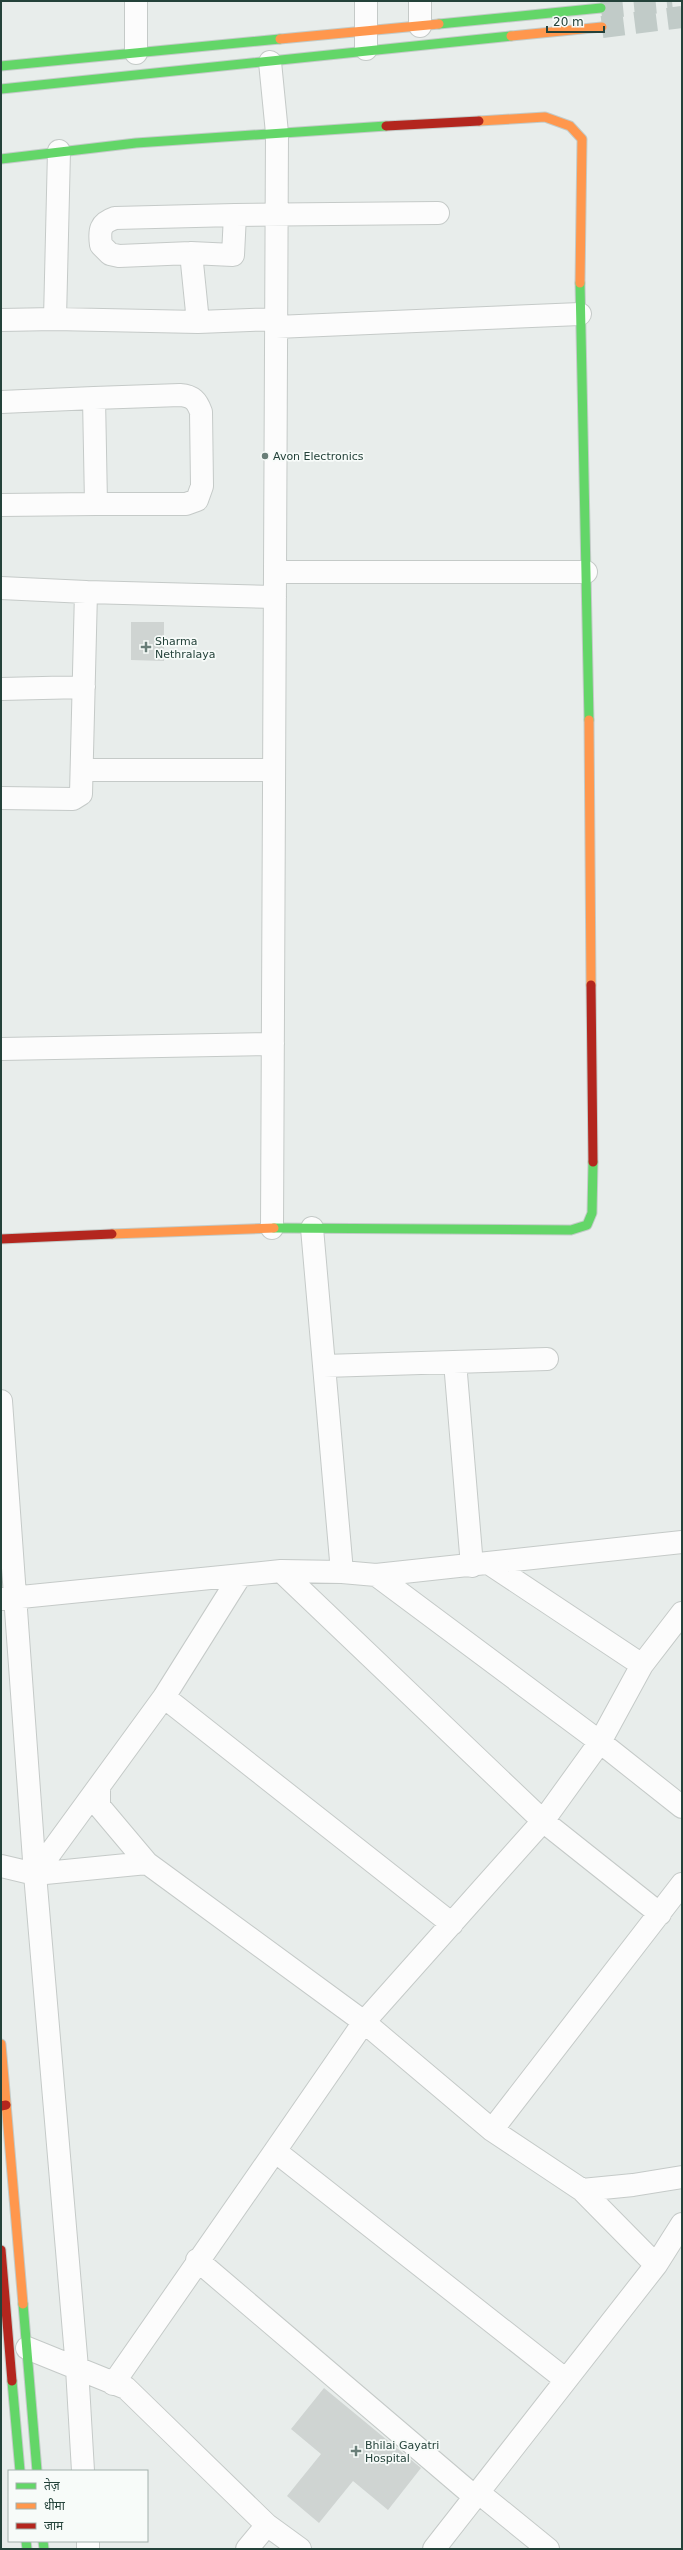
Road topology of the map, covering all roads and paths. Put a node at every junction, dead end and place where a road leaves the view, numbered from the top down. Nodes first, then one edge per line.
1 (136, 1) edge
2 (366, 1) edge
3 (420, 1) edge
4 (602, 8) tunnel mouth
5 (420, 26) junction
6 (602, 27) tunnel mouth
7 (366, 42) junction
8 (136, 53) junction
9 (270, 62) junction
10 (1, 66) edge
11 (1, 89) edge
12 (277, 133) junction
13 (58, 151) junction
14 (1, 159) edge
15 (438, 213) dead end
16 (235, 215) junction
17 (277, 216) junction
18 (191, 254) junction
19 (580, 314) junction
20 (55, 319) junction
21 (1, 320) edge
22 (198, 322) junction
23 (276, 323) junction
24 (94, 398) junction
25 (1, 402) edge
26 (96, 504) junction
27 (1, 505) edge
28 (275, 572) junction
29 (586, 572) junction
30 (1, 588) edge
31 (86, 592) junction
32 (275, 597) junction
33 (84, 687) junction
34 (1, 689) edge
35 (82, 770) junction
36 (274, 770) junction
37 (1, 798) edge
38 (273, 1044) junction
39 (1, 1049) edge
40 (272, 1228) junction
41 (312, 1228) junction
42 (1, 1239) edge
43 (547, 1358) dead end
44 (455, 1362) junction
45 (324, 1366) junction
46 (1, 1401) edge
47 (682, 1542) edge
48 (481, 1565) junction
49 (281, 1571) junction
50 (342, 1572) junction
51 (240, 1576) junction
52 (376, 1576) junction
53 (9, 1598) edge
54 (682, 1613) edge
55 (642, 1665) junction
56 (164, 1697) junction
57 (600, 1742) junction
58 (99, 1789) junction
59 (682, 1808) edge
60 (543, 1821) junction
61 (147, 1863) junction
62 (1, 1866) edge
63 (35, 1874) junction
64 (682, 1884) edge
65 (660, 1914) junction
66 (452, 1924) junction
67 (364, 2022) junction
68 (1, 2044) edge
69 (4, 2105) edge
70 (492, 2130) junction
71 (275, 2151) junction
72 (682, 2177) edge
73 (582, 2190) junction
74 (682, 2224) edge
75 (1, 2250) edge
76 (197, 2260) junction
77 (656, 2265) junction
78 (27, 2348) junction
79 (77, 2368) junction
80 (566, 2380) junction
81 (113, 2384) junction
82 (20, 2470) edge
83 (37, 2470) edge
84 (84, 2470) edge
85 (477, 2495) junction
86 (267, 2525) junction
87 (247, 2549) edge
88 (300, 2549) edge
89 (434, 2549) edge
90 (548, 2549) edge

1 - 8 street
2 - 7 street
3 - 5 street
4 - 5 main road
5 - 7 main road
6 - 7 main road
7 - 8 main road
7 - 9 main road
8 - 10 main road
9 - 11 main road
9 - 12 street
12 - 13 main road
12 - 17 street
12 - 19 main road
13 - 14 main road
13 - 20 street
15 - 17 street
16 - 17 street
16 - 18 street
16 - 18 street
17 - 23 street
18 - 22 street
19 - 23 street
19 - 29 main road
20 - 21 street
20 - 22 street
22 - 23 street
23 - 28 street
24 - 25 street
24 - 26 street
24 - 26 street
26 - 27 street
28 - 29 street
28 - 32 street
29 - 41 main road
30 - 31 street
31 - 32 street
31 - 33 street
32 - 36 street
33 - 34 street
33 - 35 street
35 - 36 street
35 - 37 street
36 - 38 street
38 - 39 street
38 - 40 street
40 - 41 main road
40 - 42 main road
41 - 45 street
43 - 44 street
44 - 45 street
44 - 48 street
45 - 50 street
46 - 53 street
47 - 48 street
48 - 52 street
48 - 55 street
49 - 50 street
49 - 51 street
49 - 60 street
50 - 52 street
51 - 53 street
51 - 56 street
52 - 57 street
53 - 63 street
54 - 55 street
55 - 57 street
56 - 58 street
56 - 66 street
57 - 59 street
57 - 60 street
58 - 61 street
58 - 63 street
60 - 65 street
60 - 66 street
61 - 63 street
61 - 67 street
62 - 63 street
63 - 79 street
64 - 65 street
65 - 70 street
66 - 67 street
67 - 70 street
67 - 71 street
68 - 69 main road
69 - 78 main road
70 - 73 street
71 - 76 street
71 - 80 street
72 - 73 street
73 - 77 street
74 - 77 street
75 - 82 main road
76 - 81 street
76 - 85 street
77 - 80 street
78 - 79 street
78 - 83 main road
79 - 81 street
79 - 84 street
80 - 85 street
81 - 86 street
85 - 89 street
85 - 90 street
86 - 87 street
86 - 88 street

